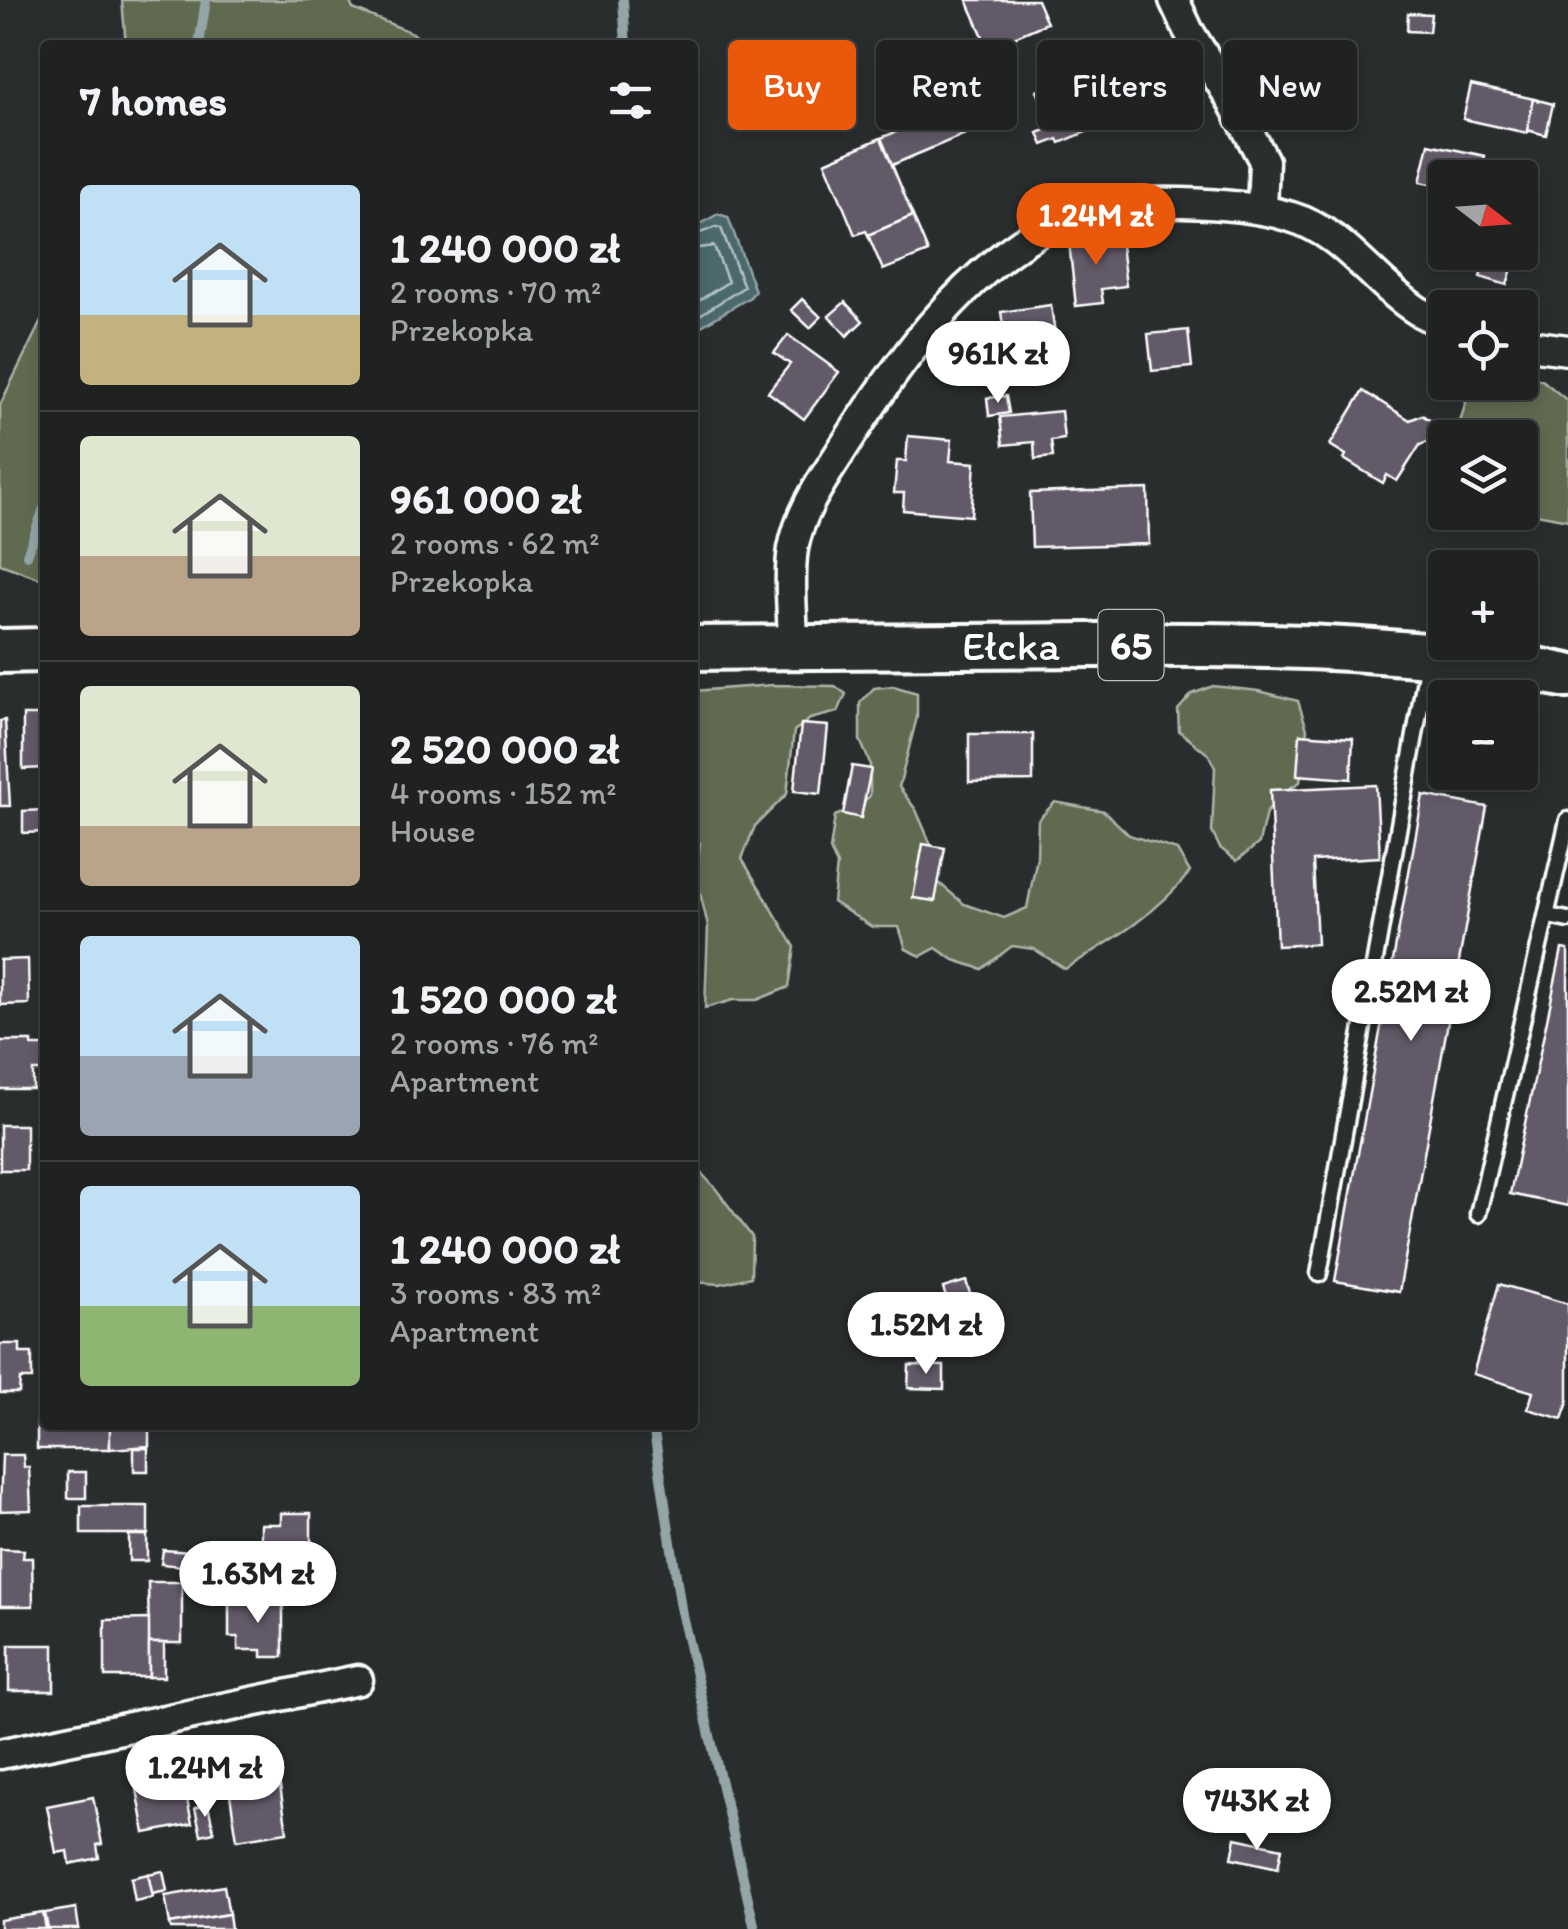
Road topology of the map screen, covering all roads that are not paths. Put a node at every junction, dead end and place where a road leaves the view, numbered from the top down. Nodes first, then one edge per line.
1 (1174, 0) edge
2 (1262, 209) junction
3 (1428, 316) edge
4 (1538, 346) edge
5 (1568, 350) edge
6 (793, 647) junction
7 (698, 648) edge
8 (40, 650) edge
9 (0, 651) edge
10 (1428, 656) joint
11 (1456, 660) edge
12 (1568, 676) edge
13 (1568, 820) edge
14 (1548, 916) junction
15 (1568, 920) edge
16 (1478, 1214) dead end
17 (1318, 1274) dead end
18 (358, 1680) dead end
19 (0, 1754) edge

1 - 2 street
2 - 3 street
2 - 6 street
4 - 5 street
6 - 7 main road, Ełcka / 65
6 - 10 main road, Ełcka / 65
8 - 9 main road
10 - 17 lane
11 - 12 main road, Ełcka / 65
13 - 14 lane
14 - 15 lane
14 - 16 lane
18 - 19 street

